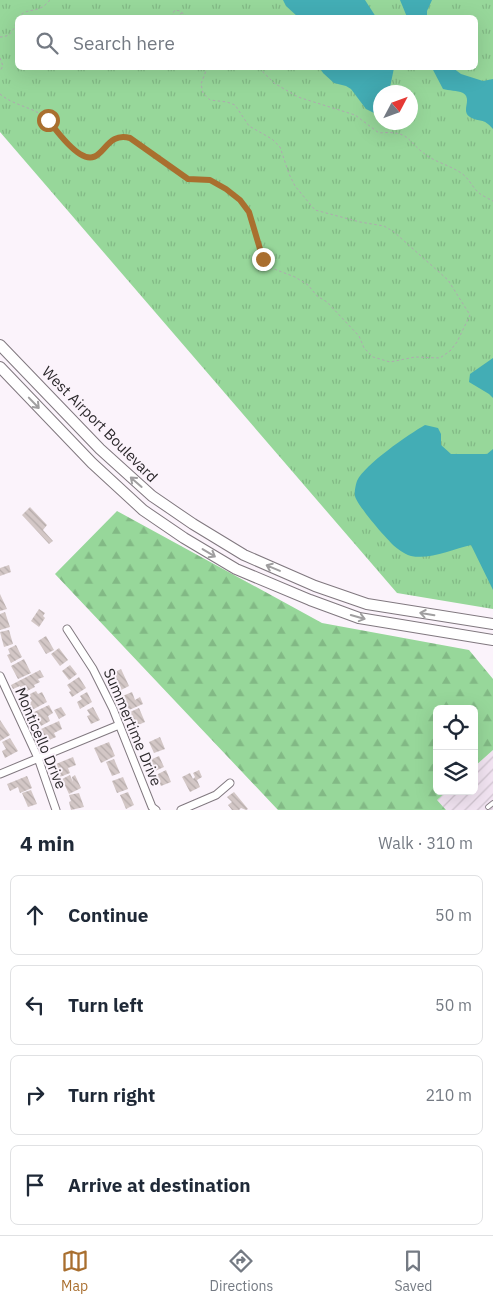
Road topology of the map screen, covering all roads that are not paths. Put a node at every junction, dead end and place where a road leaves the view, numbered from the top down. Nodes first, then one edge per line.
1 (0, 345) edge
2 (20, 366) junction
3 (0, 367) edge
4 (9, 377) junction
5 (192, 524) junction
6 (184, 538) junction
7 (316, 586) junction
8 (310, 600) junction
9 (449, 618) junction
10 (493, 624) edge
11 (67, 630) dead end
12 (445, 633) junction
13 (493, 640) edge
14 (0, 676) edge
15 (119, 725) junction
16 (38, 758) junction
17 (0, 774) edge
18 (230, 783) dead end
19 (493, 803) edge
20 (488, 807) dead end
21 (56, 810) edge
22 (156, 810) edge
23 (181, 810) edge

1 - 2 main road, West Airport Boulevard
2 - 4 main road
5 -> 2 main road, West Airport Boulevard
3 - 4 main road, West Airport Boulevard
4 -> 6 main road, West Airport Boulevard
5 - 6 main road
7 -> 5 main road, West Airport Boulevard
6 -> 8 main road, West Airport Boulevard
7 - 8 main road
9 -> 7 main road, West Airport Boulevard
8 -> 12 main road, West Airport Boulevard
9 - 10 main road, West Airport Boulevard
9 - 12 main road
11 - 15 street, Summertime Drive
12 - 13 main road, West Airport Boulevard
14 - 16 street, Monticello Drive
15 - 16 street
15 - 22 street, Summertime Drive
16 - 17 street
16 - 21 street, Monticello Drive
18 - 23 street
19 - 20 lane

